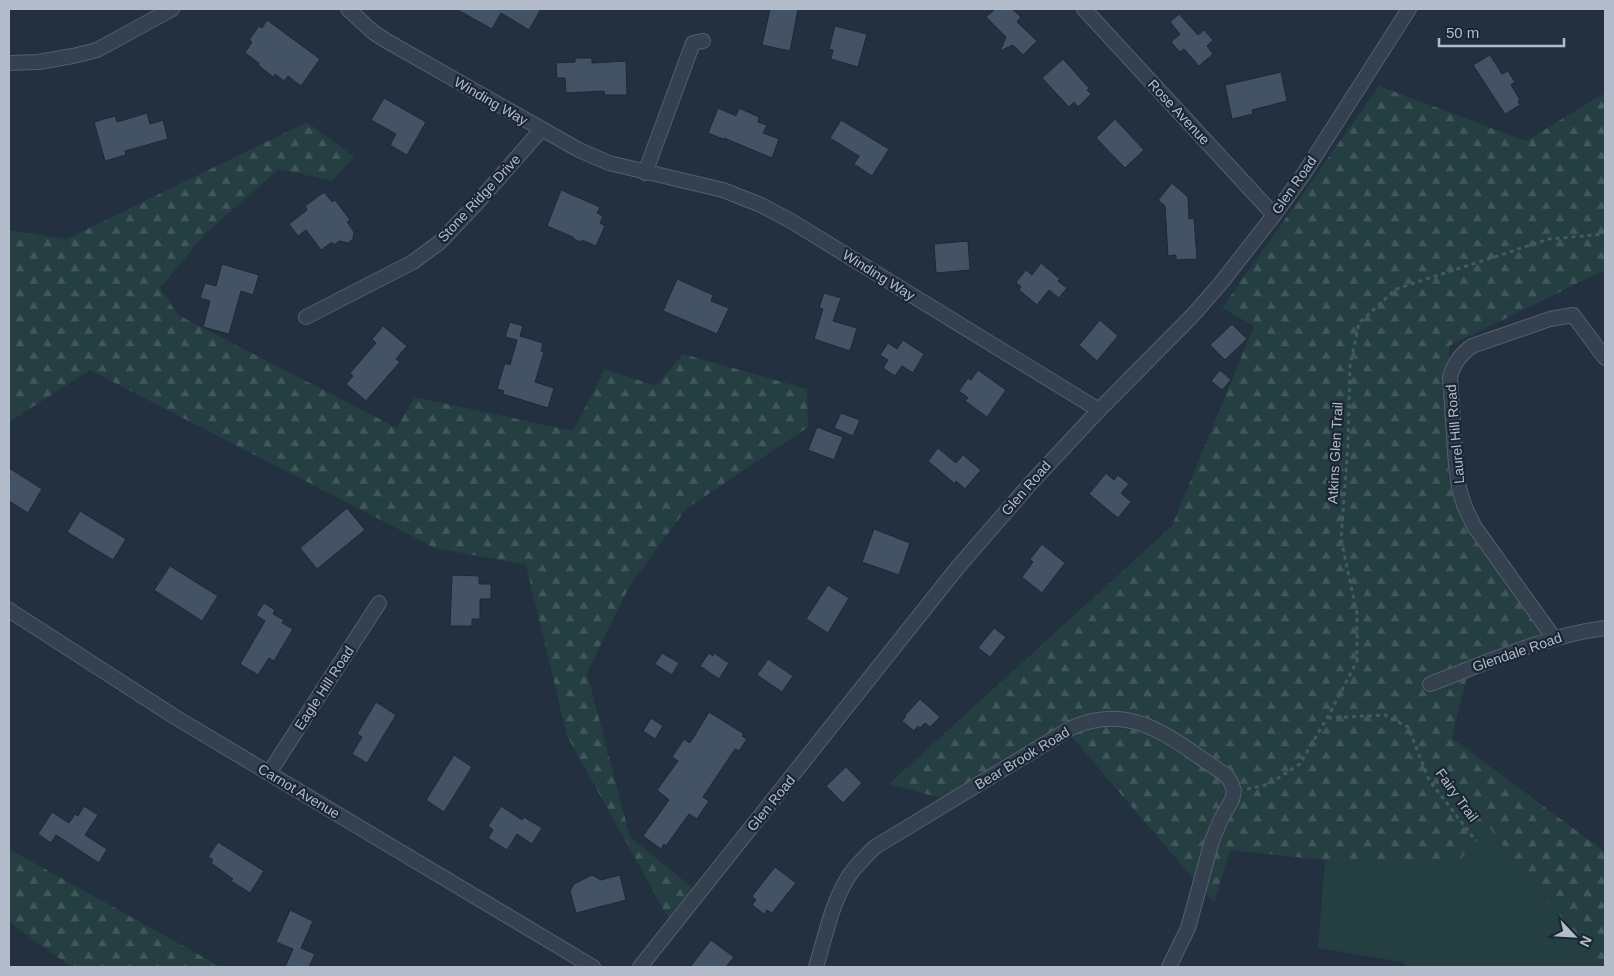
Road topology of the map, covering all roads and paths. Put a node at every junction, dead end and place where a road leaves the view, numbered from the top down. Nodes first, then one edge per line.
1 (172, 9) edge
2 (348, 9) edge
3 (1084, 9) edge
4 (1409, 9) edge
5 (703, 41) dead end
6 (9, 63) edge
7 (541, 130) junction
8 (645, 172) junction
9 (1274, 215) junction
10 (1605, 234) edge
11 (306, 316) dead end
12 (1605, 358) edge
13 (1099, 410) junction
14 (379, 603) dead end
15 (9, 610) edge
16 (1605, 628) edge
17 (1554, 638) junction
18 (1430, 684) dead end
19 (1327, 718) junction
20 (269, 774) junction
21 (1234, 791) junction
22 (1476, 841) dead end
23 (593, 967) edge
24 (640, 967) edge
25 (816, 967) edge
26 (1169, 967) edge

1 - 6 street
2 - 7 street, Winding Way
3 - 9 street, Rose Avenue
4 - 9 street, Glen Road
5 - 8 street
7 - 8 street, Winding Way
7 - 11 street, Stone Ridge Drive
8 - 13 street, Winding Way
9 - 13 street, Glen Road
10 - 19 path, Atkins Glen Trail
12 - 17 street, Laurel Hill Road
13 - 24 street, Glen Road
14 - 20 street, Eagle Hill Road
15 - 20 street, Carnot Avenue
16 - 17 street, Glendale Road
17 - 18 street, Glendale Road
19 - 21 path, Atkins Glen Trail
19 - 22 path, Fairy Trail
20 - 23 street, Carnot Avenue
21 - 25 street, Bear Brook Road
21 - 26 street

